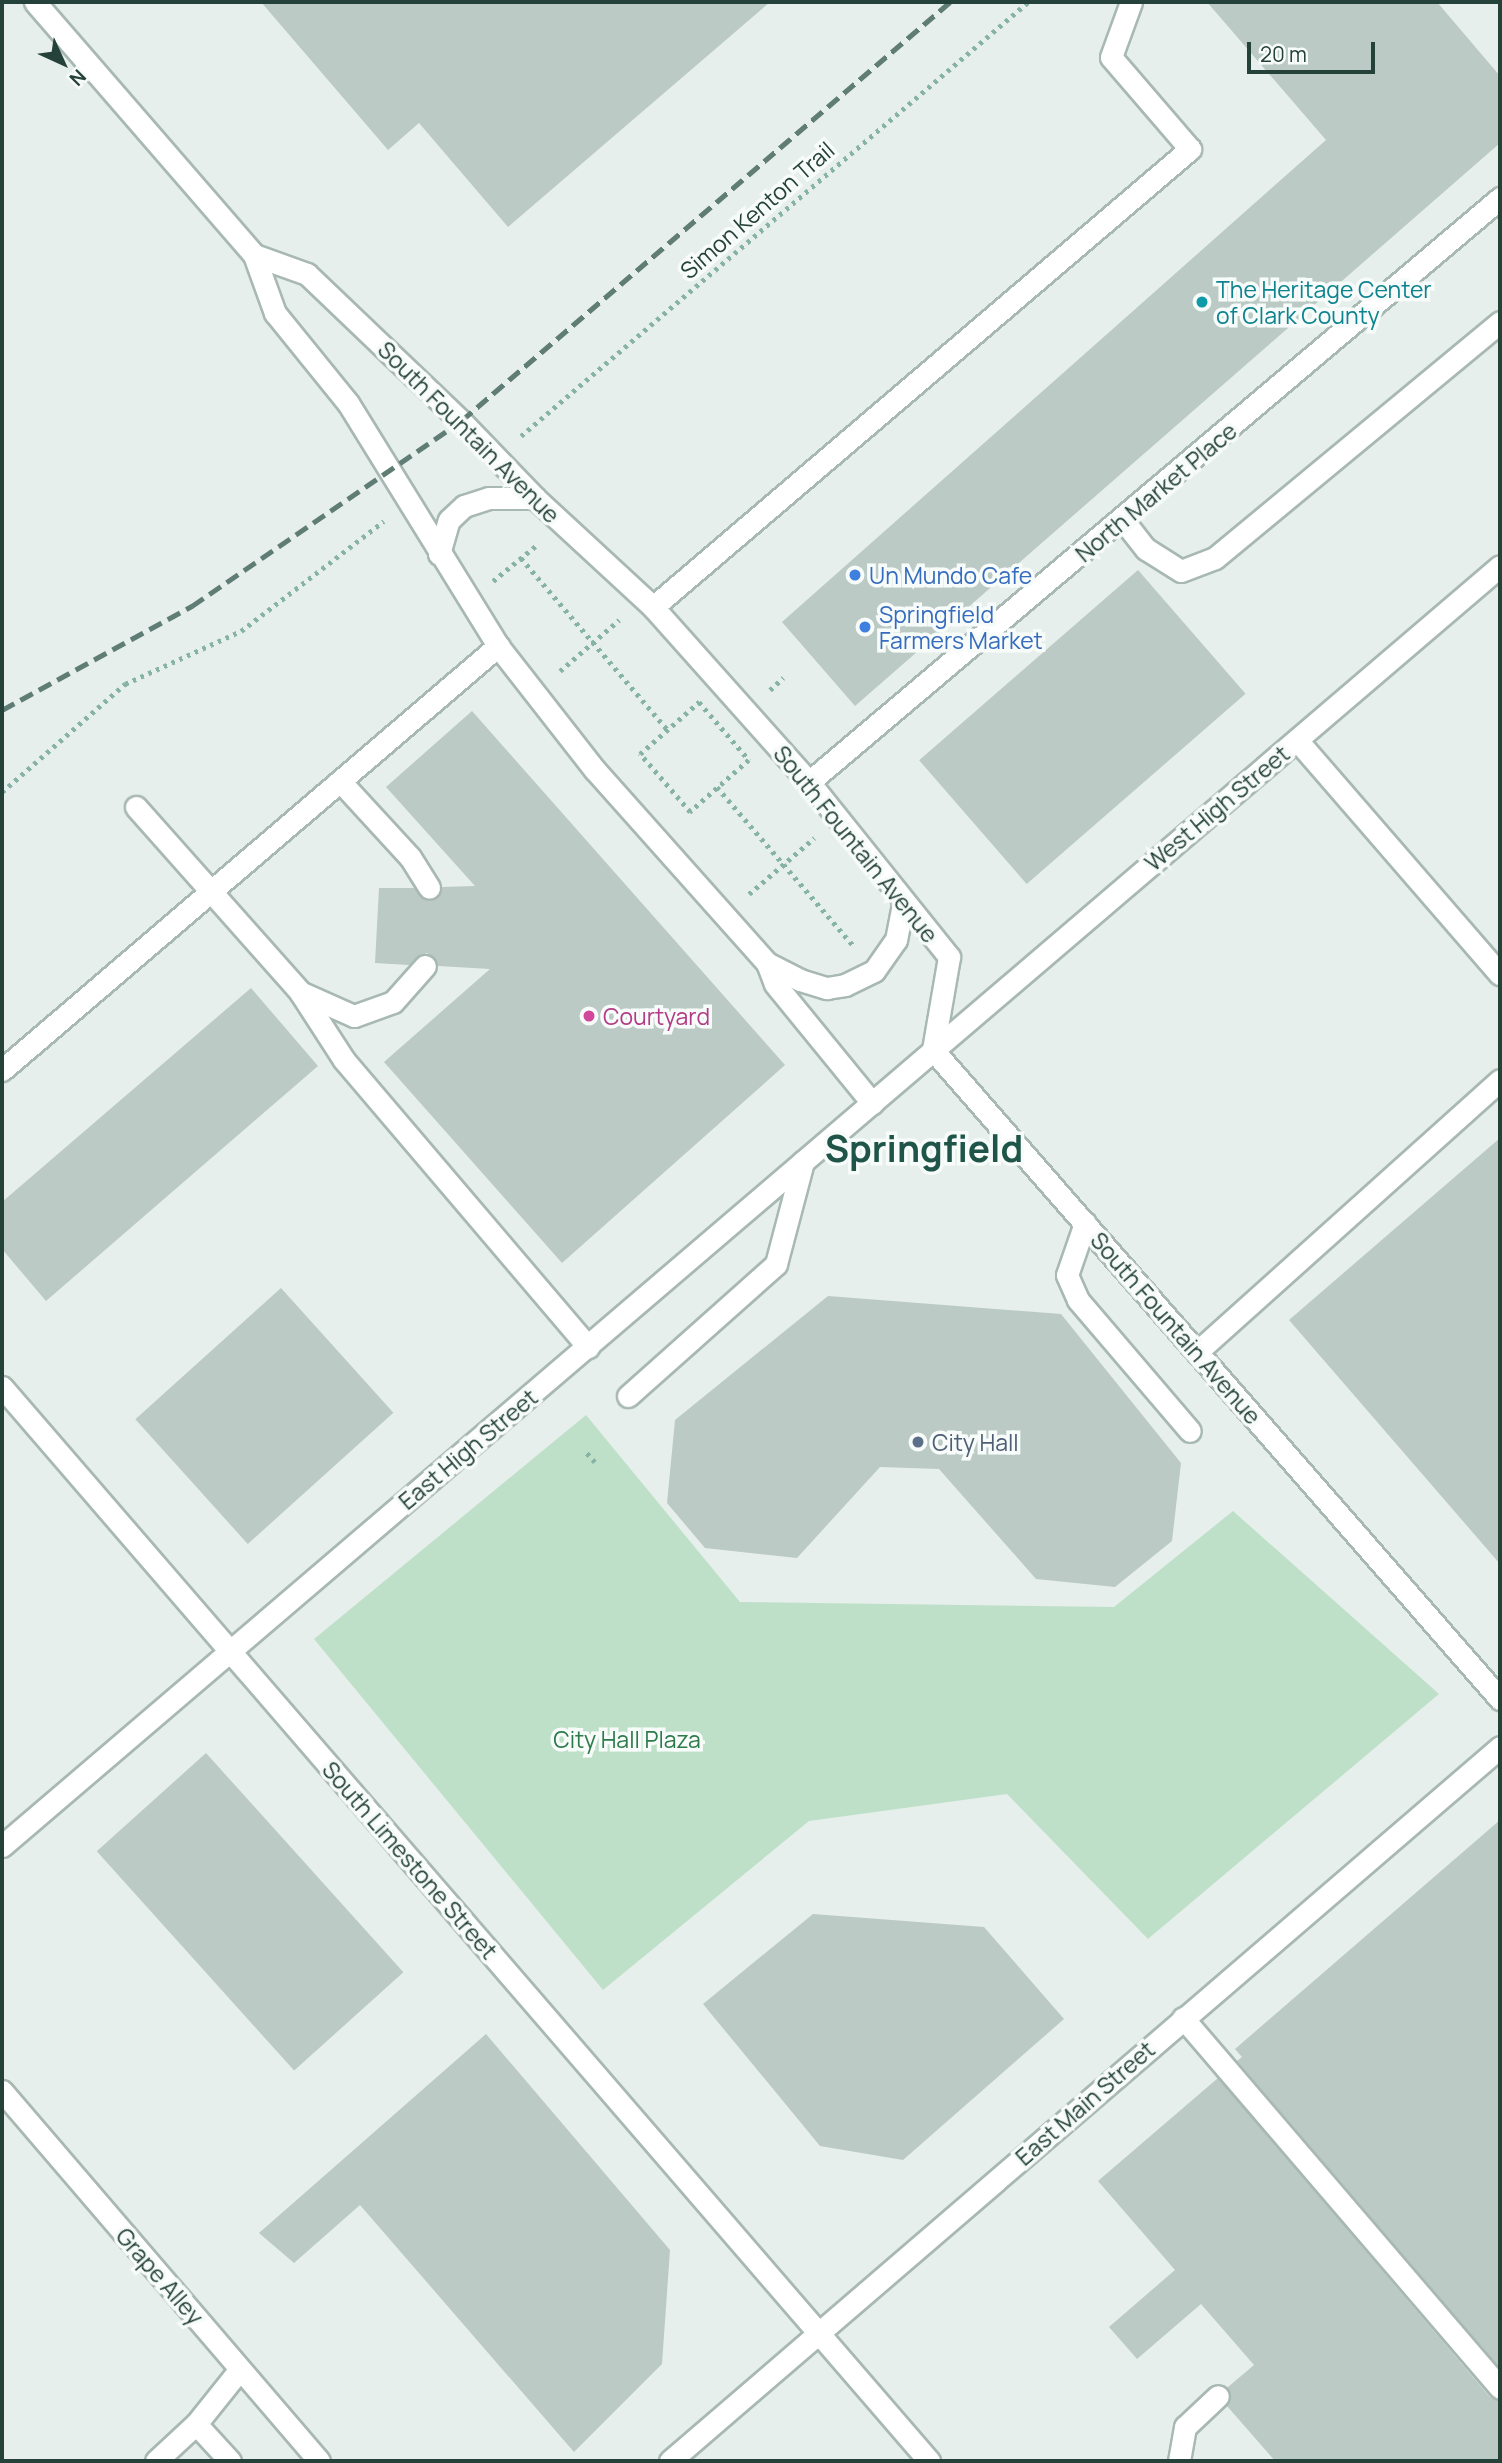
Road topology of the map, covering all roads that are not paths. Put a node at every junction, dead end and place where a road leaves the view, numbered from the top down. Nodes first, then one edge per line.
1 (35, 2) edge
2 (1131, 2) edge
3 (1500, 198) edge
4 (254, 255) junction
5 (1500, 322) edge
6 (535, 498) junction
7 (1123, 520) junction
8 (439, 554) junction
9 (1500, 566) edge
10 (653, 607) junction
11 (498, 646) junction
12 (1297, 740) junction
13 (340, 781) junction
14 (808, 782) junction
15 (136, 807) dead end
16 (429, 887) dead end
17 (210, 893) junction
18 (903, 905) junction
19 (767, 963) junction
20 (425, 966) dead end
21 (1500, 974) edge
22 (300, 992) junction
23 (933, 1050) junction
24 (2, 1070) edge
25 (1500, 1080) edge
26 (872, 1103) junction
27 (803, 1162) junction
28 (1085, 1223) junction
29 (588, 1347) junction
30 (1197, 1352) junction
31 (2, 1387) edge
32 (628, 1396) dead end
33 (1190, 1431) dead end
34 (230, 1652) junction
35 (1500, 1699) edge
36 (1500, 1747) edge
37 (2, 1846) edge
38 (1183, 2018) junction
39 (2, 2091) edge
40 (818, 2334) junction
41 (240, 2369) junction
42 (1500, 2388) edge
43 (1218, 2396) dead end
44 (196, 2424) junction
45 (156, 2461) edge
46 (230, 2461) edge
47 (319, 2461) edge
48 (670, 2461) edge
49 (929, 2461) edge
50 (1179, 2461) edge

1 - 4 street, South Fountain Avenue
2 - 10 street
3 - 7 street, North Market Place
4 - 6 street, South Fountain Avenue
4 - 8 street, South Fountain Avenue
5 - 7 street
6 - 8 street
6 - 10 street, South Fountain Avenue
7 - 14 street, North Market Place
8 - 11 street, South Fountain Avenue
9 - 12 street, West High Street
10 - 14 street, South Fountain Avenue
11 - 13 street
11 - 19 street, South Fountain Avenue
12 - 21 street
12 - 23 street, West High Street
13 - 16 street
13 - 17 street
14 - 18 street, South Fountain Avenue
15 - 17 street
17 - 22 street
17 - 24 street
18 - 19 street
18 - 23 street, South Fountain Avenue
19 - 26 street, South Fountain Avenue
20 - 22 street
22 - 29 street
23 - 26 street, East High Street
23 - 28 street, South Fountain Avenue
25 - 30 street
26 - 27 street, East High Street
27 - 29 street, East High Street
27 - 32 street
28 - 30 street, South Fountain Avenue
28 - 33 street
29 - 34 street, East High Street
30 - 35 street, South Fountain Avenue
31 - 34 street, South Limestone Street
34 - 37 street, East High Street
34 - 40 street, South Limestone Street
36 - 38 street, East Main Street
38 - 40 street, East Main Street
38 - 42 street
39 - 41 street, Grape Alley
40 - 48 street, East Main Street
40 - 49 street, South Limestone Street
41 - 44 street
41 - 47 street, Grape Alley
43 - 50 street
44 - 45 street
44 - 46 street

